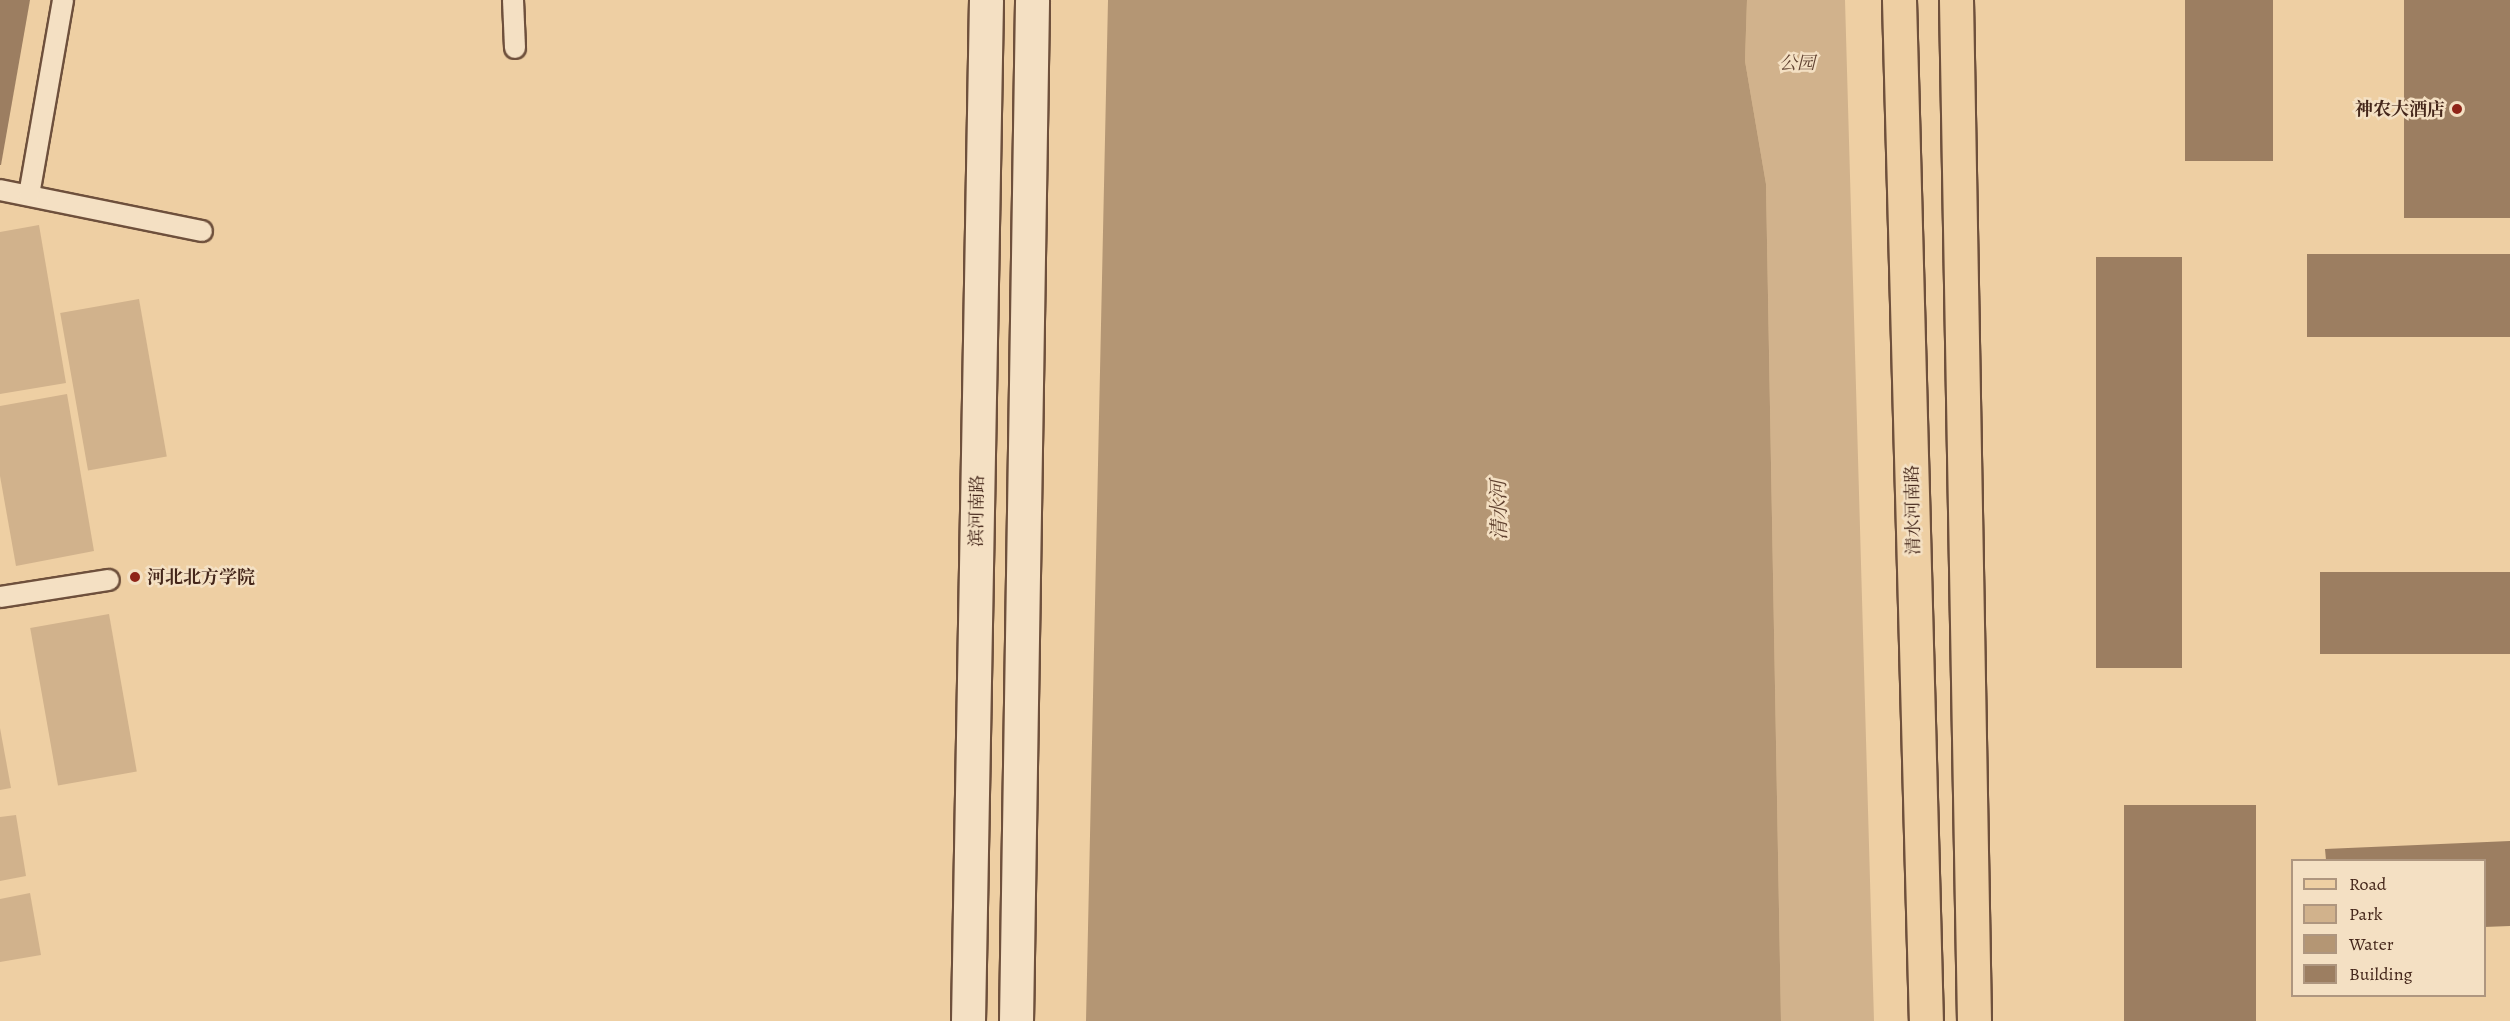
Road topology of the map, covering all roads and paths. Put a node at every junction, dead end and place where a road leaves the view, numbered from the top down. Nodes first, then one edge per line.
1 (63, 0) edge
2 (513, 0) edge
3 (986, 0) edge
4 (1032, 0) edge
5 (1899, 0) edge
6 (1956, 0) edge
7 (515, 48) dead end
8 (0, 190) edge
9 (29, 195) junction
10 (202, 231) dead end
11 (109, 580) dead end
12 (0, 597) edge
13 (968, 1021) edge
14 (1016, 1021) edge
15 (1926, 1021) edge
16 (1974, 1021) edge

1 - 9 lane
2 - 7 lane
3 - 13 main road, 滨河南路
4 - 14 main road
5 - 15 main road, 清水河南路
6 - 16 main road
8 - 9 lane
9 - 10 lane
11 - 12 lane

